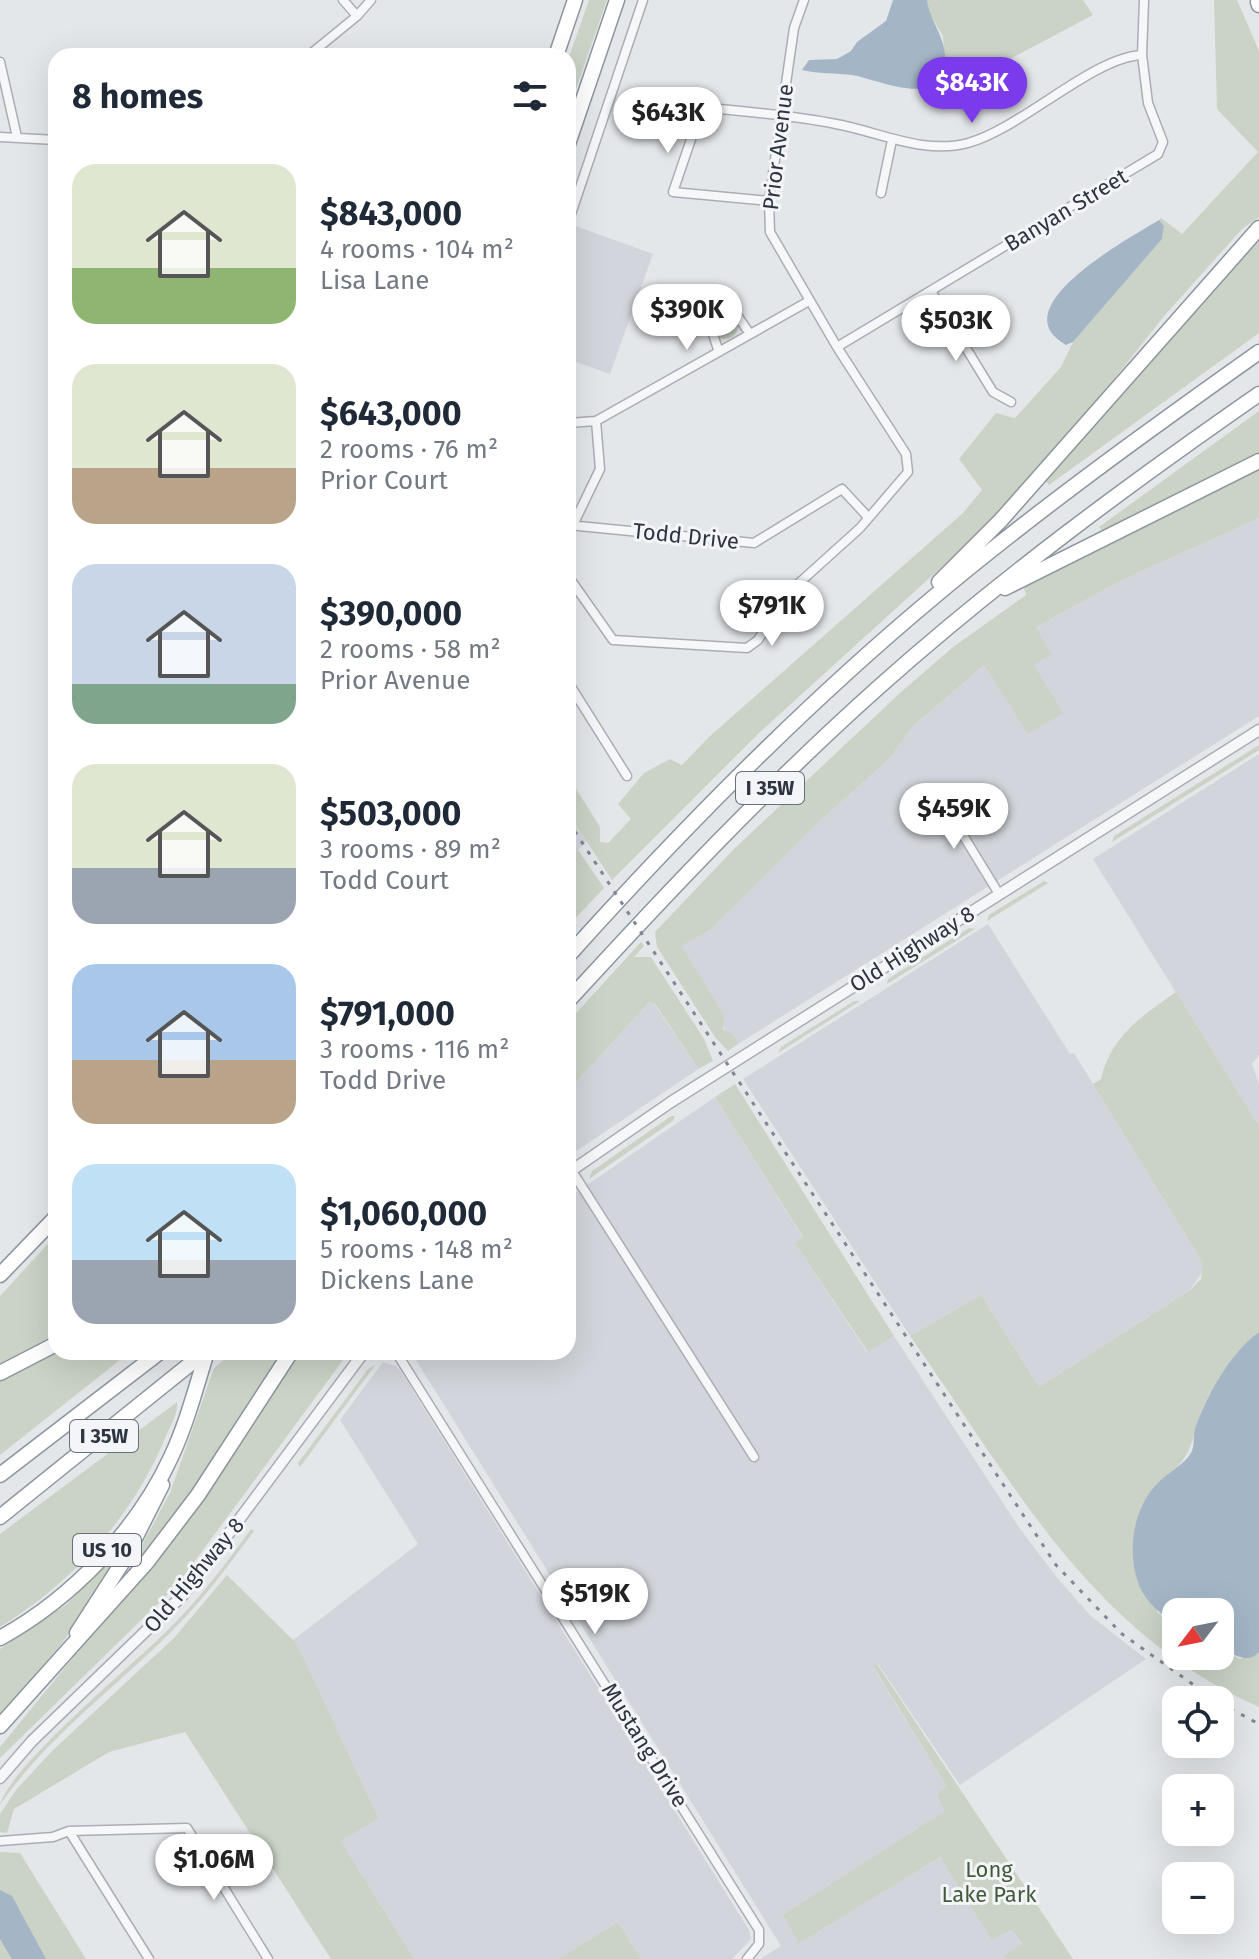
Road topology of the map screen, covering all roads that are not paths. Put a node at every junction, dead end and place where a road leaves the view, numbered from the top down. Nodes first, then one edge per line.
1 (343, 0) edge
2 (371, 0) edge
3 (575, 0) edge
4 (617, 0) edge
5 (643, 0) edge
6 (804, 0) edge
7 (1144, 0) edge
8 (357, 16) junction
9 (318, 48) edge
10 (559, 48) edge
11 (1142, 55) junction
12 (0, 62) edge
13 (782, 116) junction
14 (576, 120) edge
15 (0, 137) edge
16 (17, 137) junction
17 (48, 139) edge
18 (892, 140) junction
19 (881, 193) dead end
20 (576, 199) edge
21 (769, 201) junction
22 (1259, 228) edge
23 (931, 291) junction
24 (809, 301) junction
25 (750, 334) junction
26 (837, 347) junction
27 (719, 352) junction
28 (1259, 352) edge
29 (1259, 394) edge
30 (1011, 402) dead end
31 (596, 421) junction
32 (576, 422) edge
33 (1259, 461) edge
34 (576, 515) edge
35 (867, 516) junction
36 (576, 525) edge
37 (576, 587) edge
38 (990, 594) junction
39 (877, 645) junction
40 (576, 695) edge
41 (1259, 730) edge
42 (627, 776) dead end
43 (936, 791) dead end
44 (999, 894) junction
45 (576, 947) edge
46 (576, 993) edge
47 (576, 1168) edge
48 (576, 1181) edge
49 (48, 1225) edge
50 (0, 1275) edge
51 (48, 1348) edge
52 (150, 1360) edge
53 (196, 1360) edge
54 (204, 1360) edge
55 (286, 1360) edge
56 (358, 1360) edge
57 (401, 1360) edge
58 (0, 1373) edge
59 (181, 1434) junction
60 (754, 1457) dead end
61 (0, 1475) edge
62 (0, 1517) edge
63 (0, 1638) edge
64 (26, 1696) junction
65 (0, 1726) edge
66 (0, 1778) edge
67 (69, 1831) junction
68 (0, 1841) edge
69 (149, 1959) edge
70 (268, 1959) edge
71 (747, 1959) edge

1 - 8 street
2 - 8 street
3 - 10 highway
4 - 14 highway
5 - 20 street
6 - 13 street, Prior Avenue
7 - 11 street, Banyan Street
8 - 9 street
11 - 18 street
11 - 23 street, Banyan Street
12 - 16 street
13 - 18 street
13 - 21 street, Prior Avenue
13 - 21 street
15 - 16 street
16 - 17 street
18 - 19 street
21 - 24 street, Prior Avenue
22 - 39 highway
23 - 26 street, Banyan Street
23 - 30 street
24 - 25 street
24 - 26 street
25 - 27 street
25 - 27 street
26 - 35 street
27 - 31 street
28 - 39 highway, I 35W
29 - 38 highway, I 35W
31 - 32 street
31 - 34 street, Todd Drive
33 - 38 highway
35 - 36 street, Todd Drive
35 - 37 street
38 - 46 highway, I 35W
39 - 45 highway, I 35W
40 - 42 street
41 - 44 street, Old Highway 8
43 - 44 street
44 - 47 street, Old Highway 8
48 - 60 street
49 - 50 highway
51 - 58 highway
52 - 61 highway, I 35W
53 - 62 highway, I 35W
54 - 59 highway, US 10
55 - 64 highway
56 - 66 street, Old Highway 8
57 - 71 street, Mustang Drive
59 - 63 highway, US 10
59 - 64 highway
64 - 65 highway
67 - 68 street
67 - 69 street
67 - 70 street

